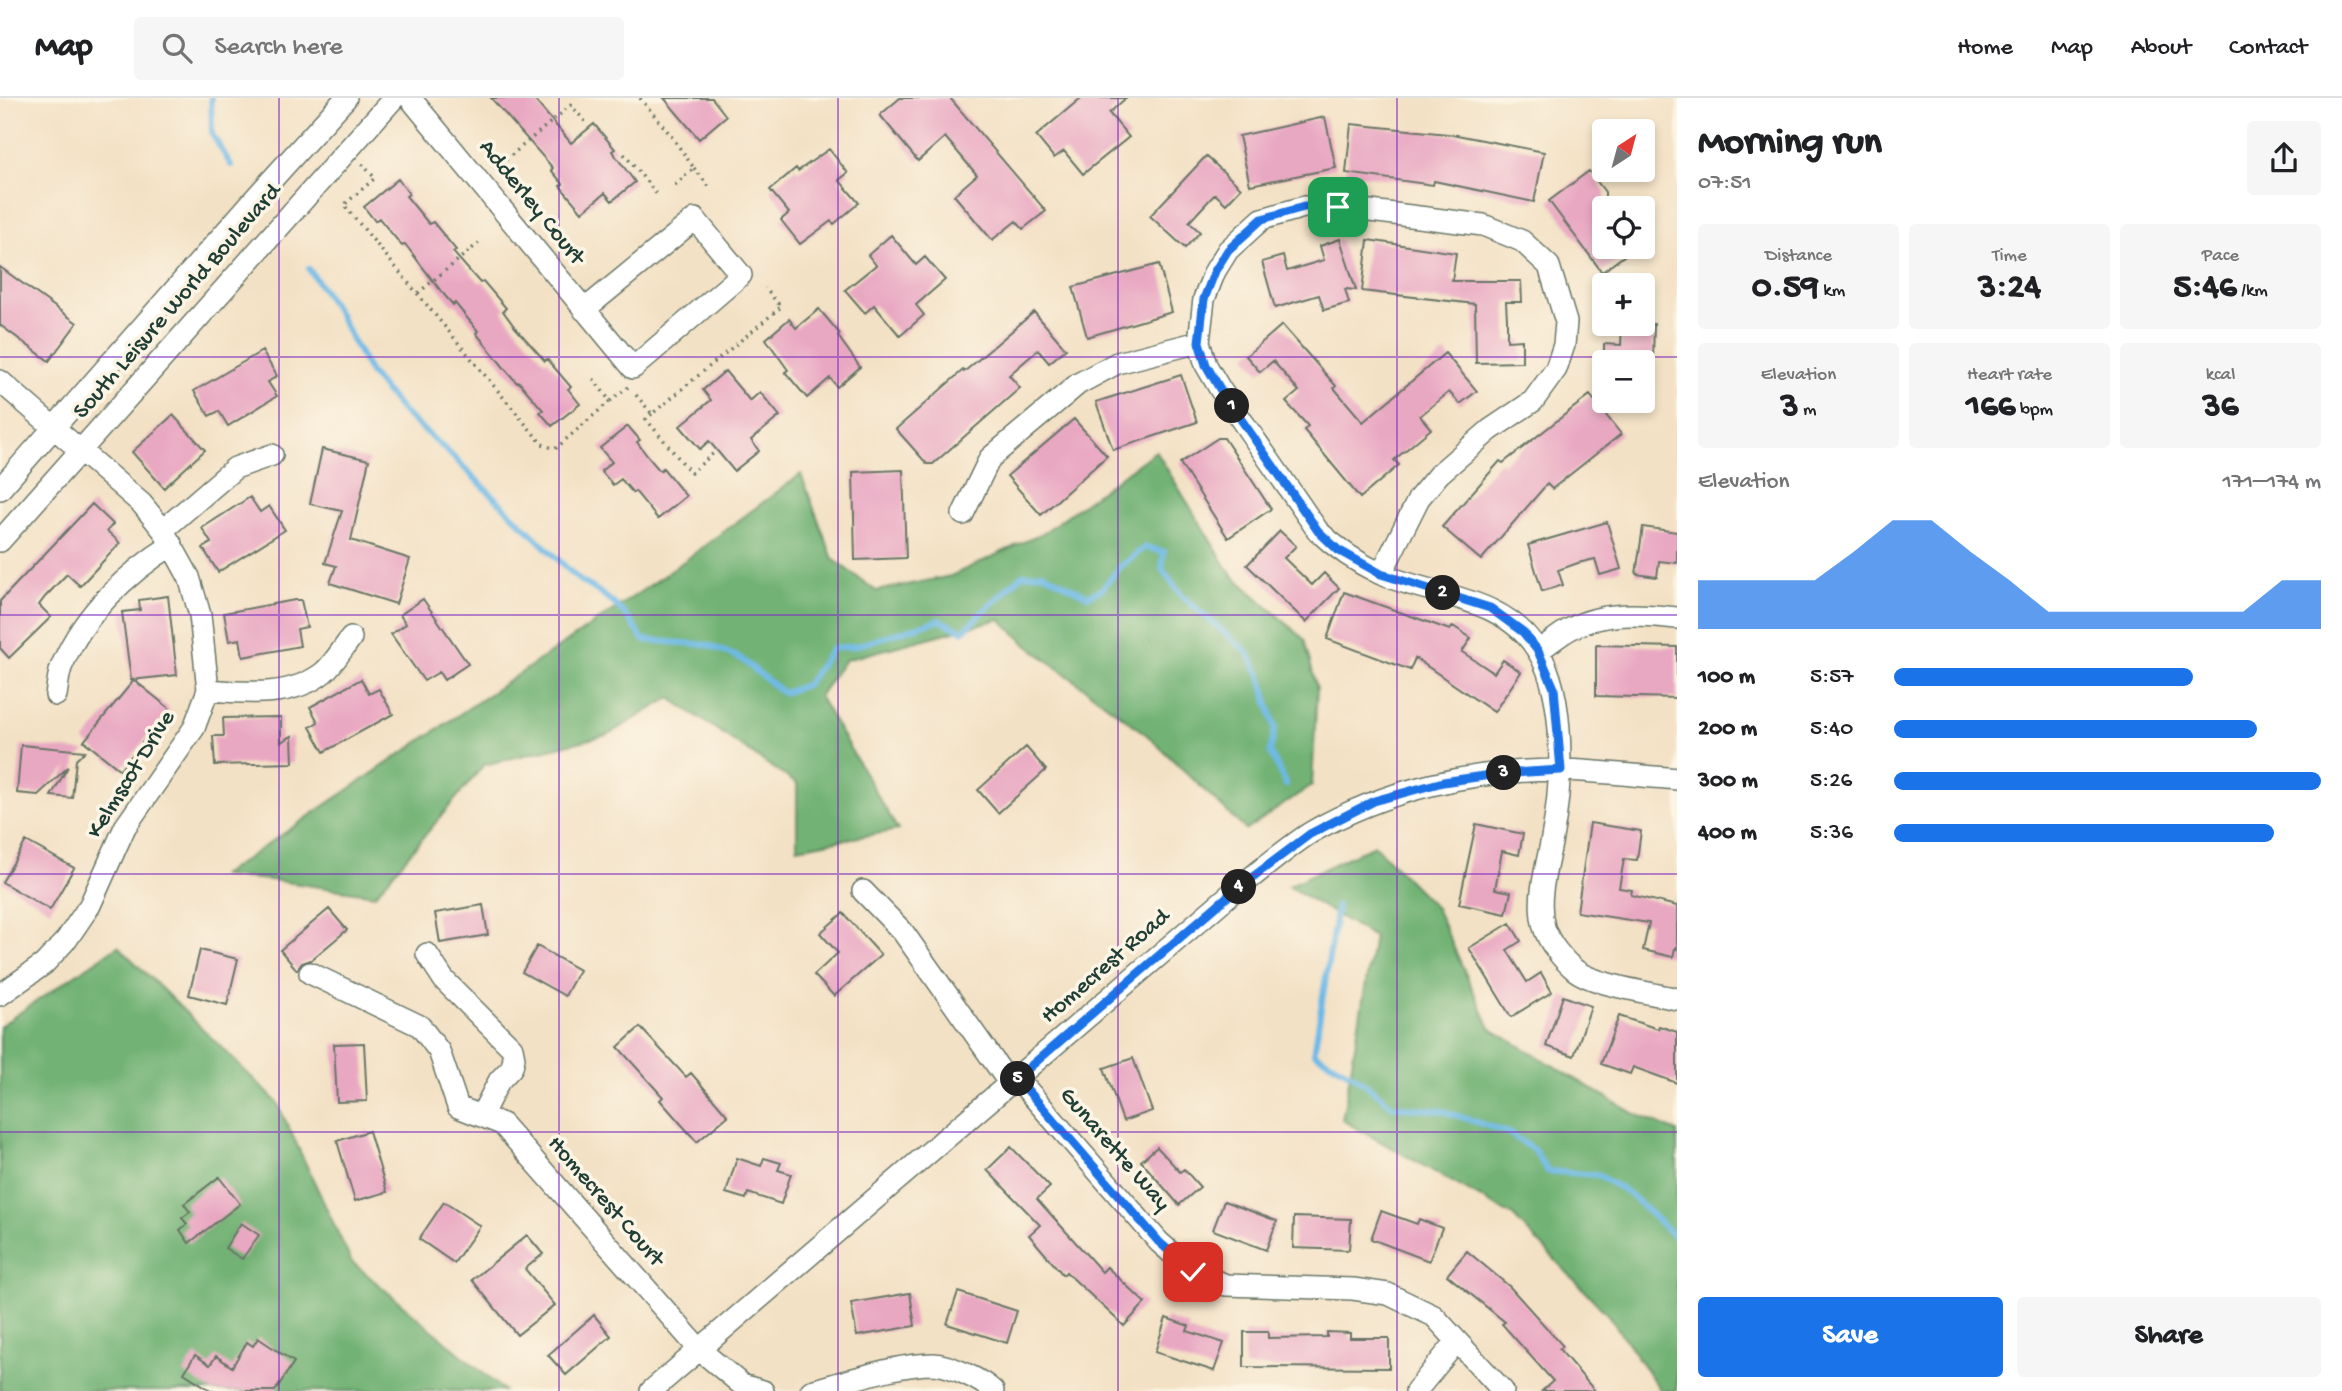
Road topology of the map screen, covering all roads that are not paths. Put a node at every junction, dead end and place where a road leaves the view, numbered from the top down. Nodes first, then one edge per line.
1 (346, 98) edge
2 (394, 98) edge
3 (410, 98) edge
4 (584, 310) junction
5 (1199, 342) junction
6 (0, 381) edge
7 (54, 429) junction
8 (81, 452) junction
9 (272, 456) dead end
10 (0, 489) edge
11 (963, 514) dead end
12 (168, 538) junction
13 (0, 541) edge
14 (1381, 574) junction
15 (1677, 618) edge
16 (351, 638) dead end
17 (1538, 651) junction
18 (208, 690) junction
19 (56, 695) dead end
20 (1561, 770) junction
21 (1677, 779) edge
22 (863, 891) dead end
23 (427, 954) dead end
24 (310, 973) dead end
25 (0, 995) edge
26 (1677, 999) edge
27 (1014, 1081) junction
28 (481, 1116) junction
29 (1457, 1341) junction
30 (700, 1350) junction
31 (651, 1391) edge
32 (763, 1391) edge
33 (811, 1391) edge
34 (993, 1391) edge
35 (1416, 1391) edge
36 (1503, 1391) edge

1 - 7 street, South Leisure World Boulevard
2 - 8 street, South Leisure World Boulevard
3 - 4 street, Adderley Court
4 - 4 street, Adderley Court
5 - 11 street
5 - 14 street
5 - 14 street
6 - 7 street, Kelmscot Drive
7 - 8 street, Kelmscot Drive
7 - 10 street, South Leisure World Boulevard
8 - 12 street, Kelmscot Drive
8 - 13 street, South Leisure World Boulevard
9 - 12 street
12 - 18 street, Kelmscot Drive
12 - 19 street
14 - 17 street
15 - 17 street
16 - 18 street
17 - 20 street
18 - 25 street, Kelmscot Drive
20 - 21 street, Homecrest Road
20 - 26 street
20 - 27 street, Homecrest Road
22 - 27 street, Gunarette Way
23 - 28 street
24 - 28 street, Homecrest Court
27 - 29 street, Gunarette Way
27 - 30 street, Homecrest Road
28 - 30 street, Homecrest Court
29 - 35 street
29 - 36 street, Gunarette Way
30 - 31 street, Homecrest Road
30 - 32 street, Homecrest Court
33 - 34 street

